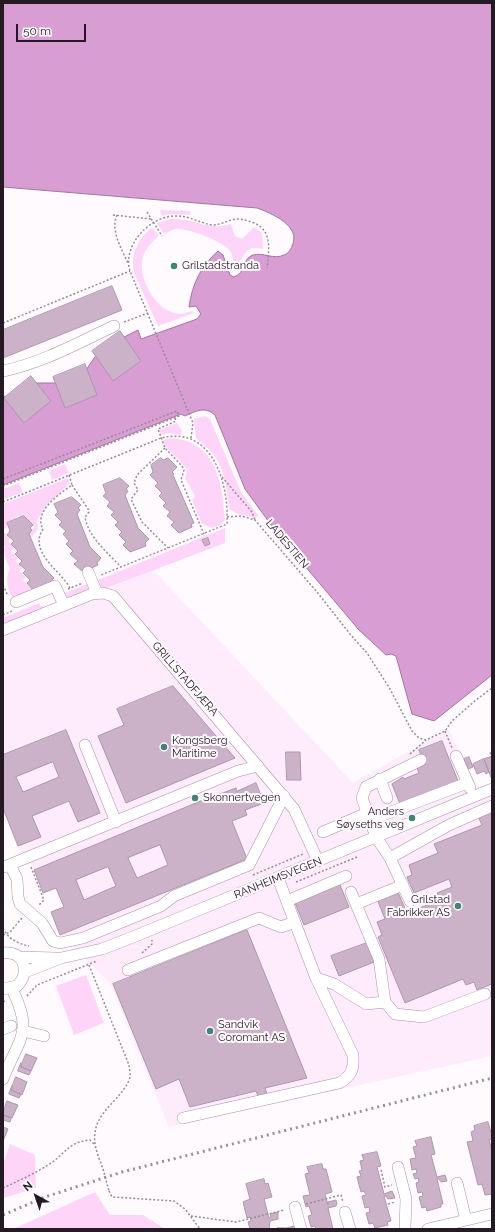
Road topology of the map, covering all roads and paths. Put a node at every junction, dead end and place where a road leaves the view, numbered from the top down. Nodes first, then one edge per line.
1 (147, 212) dead end
2 (113, 215) dead end
3 (116, 215) junction
4 (151, 219) junction
5 (153, 222) junction
6 (162, 236) dead end
7 (128, 263) junction
8 (267, 268) dead end
9 (130, 271) junction
10 (148, 313) junction
11 (3, 323) edge
12 (114, 326) joint
13 (3, 371) edge
14 (175, 418) junction
15 (161, 438) junction
16 (191, 439) junction
17 (165, 448) junction
18 (69, 475) junction
19 (222, 477) junction
20 (3, 479) edge
21 (72, 485) junction
22 (3, 486) edge
23 (3, 502) edge
24 (227, 517) junction
25 (255, 520) junction
26 (204, 534) junction
27 (168, 548) junction
28 (121, 567) junction
29 (90, 576) junction
30 (70, 588) junction
31 (59, 593) junction
32 (97, 593) junction
33 (64, 605) junction
34 (16, 606) joint
35 (3, 615) edge
36 (3, 630) edge
37 (492, 688) edge
38 (446, 731) junction
39 (85, 745) dead end
40 (456, 756) joint
41 (420, 760) dead end
42 (258, 766) junction
43 (380, 779) junction
44 (467, 783) junction
45 (492, 789) edge
46 (284, 796) junction
47 (473, 797) junction
48 (387, 798) dead end
49 (492, 806) edge
50 (369, 816) junction
51 (116, 822) junction
52 (322, 832) dead end
53 (376, 837) junction
54 (303, 849) dead end
55 (303, 854) dead end
56 (390, 858) junction
57 (318, 861) junction
58 (30, 864) dead end
59 (7, 866) edge
60 (346, 876) dead end
61 (278, 878) junction
62 (403, 885) junction
63 (352, 892) dead end
64 (174, 896) junction
65 (44, 900) dead end
66 (287, 901) junction
67 (410, 901) dead end
68 (356, 904) junction
69 (115, 917) dead end
70 (295, 922) junction
71 (3, 928) edge
72 (3, 935) edge
73 (9, 952) edge
74 (61, 958) junction
75 (89, 964) dead end
76 (128, 970) dead end
77 (25, 972) junction
78 (316, 978) junction
79 (7, 989) edge
80 (485, 994) dead end
81 (385, 1002) junction
82 (24, 1031) junction
83 (44, 1036) dead end
84 (6, 1062) edge
85 (3, 1079) edge
86 (183, 1118) dead end
87 (95, 1145) junction
88 (398, 1167) dead end
89 (380, 1170) dead end
90 (402, 1183) junction
91 (457, 1183) dead end
92 (3, 1188) edge
93 (295, 1207) junction
94 (345, 1212) joint
95 (492, 1214) edge
96 (191, 1216) junction
97 (466, 1220) junction
98 (200, 1229) edge
99 (301, 1229) edge
100 (350, 1229) edge
101 (406, 1229) edge
102 (428, 1229) edge

1 - 4 path
2 - 3 path
3 - 4 path
3 - 7 path
4 - 5 path
5 - 6 path
5 - 7 path
5 - 8 path
7 - 9 path
9 - 10 path
9 - 11 path
10 - 12 path
10 - 16 path
12 - 13 street
14 - 15 path
14 - 20 path
14 - 22 path
15 - 16 path
15 - 17 path
15 - 18 path
16 - 19 path
17 - 26 path
17 - 27 path
18 - 21 path
18 - 23 path
19 - 24 path
19 - 25 path
21 - 28 path
21 - 30 path
24 - 25 path, LADESTIEN
24 - 26 path
25 - 38 path, LADESTIEN
26 - 27 path
27 - 28 path
28 - 29 path
29 - 30 path
29 - 32 street
30 - 31 path
31 - 33 street
31 - 34 street
32 - 33 street
32 - 42 street, GRILLSTADFJÆRA
33 - 36 street
34 - 35 path
37 - 38 path, LADESTIEN
38 - 40 path
39 - 51 street
40 - 44 street
41 - 43 street
42 - 46 street, GRILLSTADFJÆRA
42 - 51 street
43 - 48 street
43 - 50 street
44 - 47 street
44 - 50 street
45 - 47 street, RANHEIMSVEGEN
46 - 57 street, GRILLSTADFJÆRA
46 - 64 street
47 - 53 street, RANHEIMSVEGEN
49 - 56 street
50 - 52 street
50 - 53 street
51 - 59 street
53 - 56 street
53 - 57 street, RANHEIMSVEGEN
54 - 55 path
56 - 62 street
57 - 61 street, RANHEIMSVEGEN
58 - 65 path
59 - 64 street
60 - 66 street
61 - 66 street
61 - 74 street, RANHEIMSVEGEN
62 - 67 street
62 - 68 street
63 - 68 street
64 - 69 street
66 - 70 street
68 - 81 street
70 - 76 street
70 - 78 street
71 - 72 path
73 - 74 street, RANHEIMSVEGEN
73 - 77 street
74 - 77 street, RANHEIMSVEGEN
75 - 87 path
77 - 79 street
78 - 81 street
78 - 86 street
79 - 82 street
80 - 81 street
82 - 83 street
82 - 84 street
84 - 85 street
87 - 92 path
87 - 96 path, bridge
88 - 90 street
89 - 90 path
90 - 101 street
91 - 97 street
93 - 94 path
93 - 96 path
93 - 99 street
94 - 100 street
95 - 97 street
96 - 98 path
97 - 102 street

